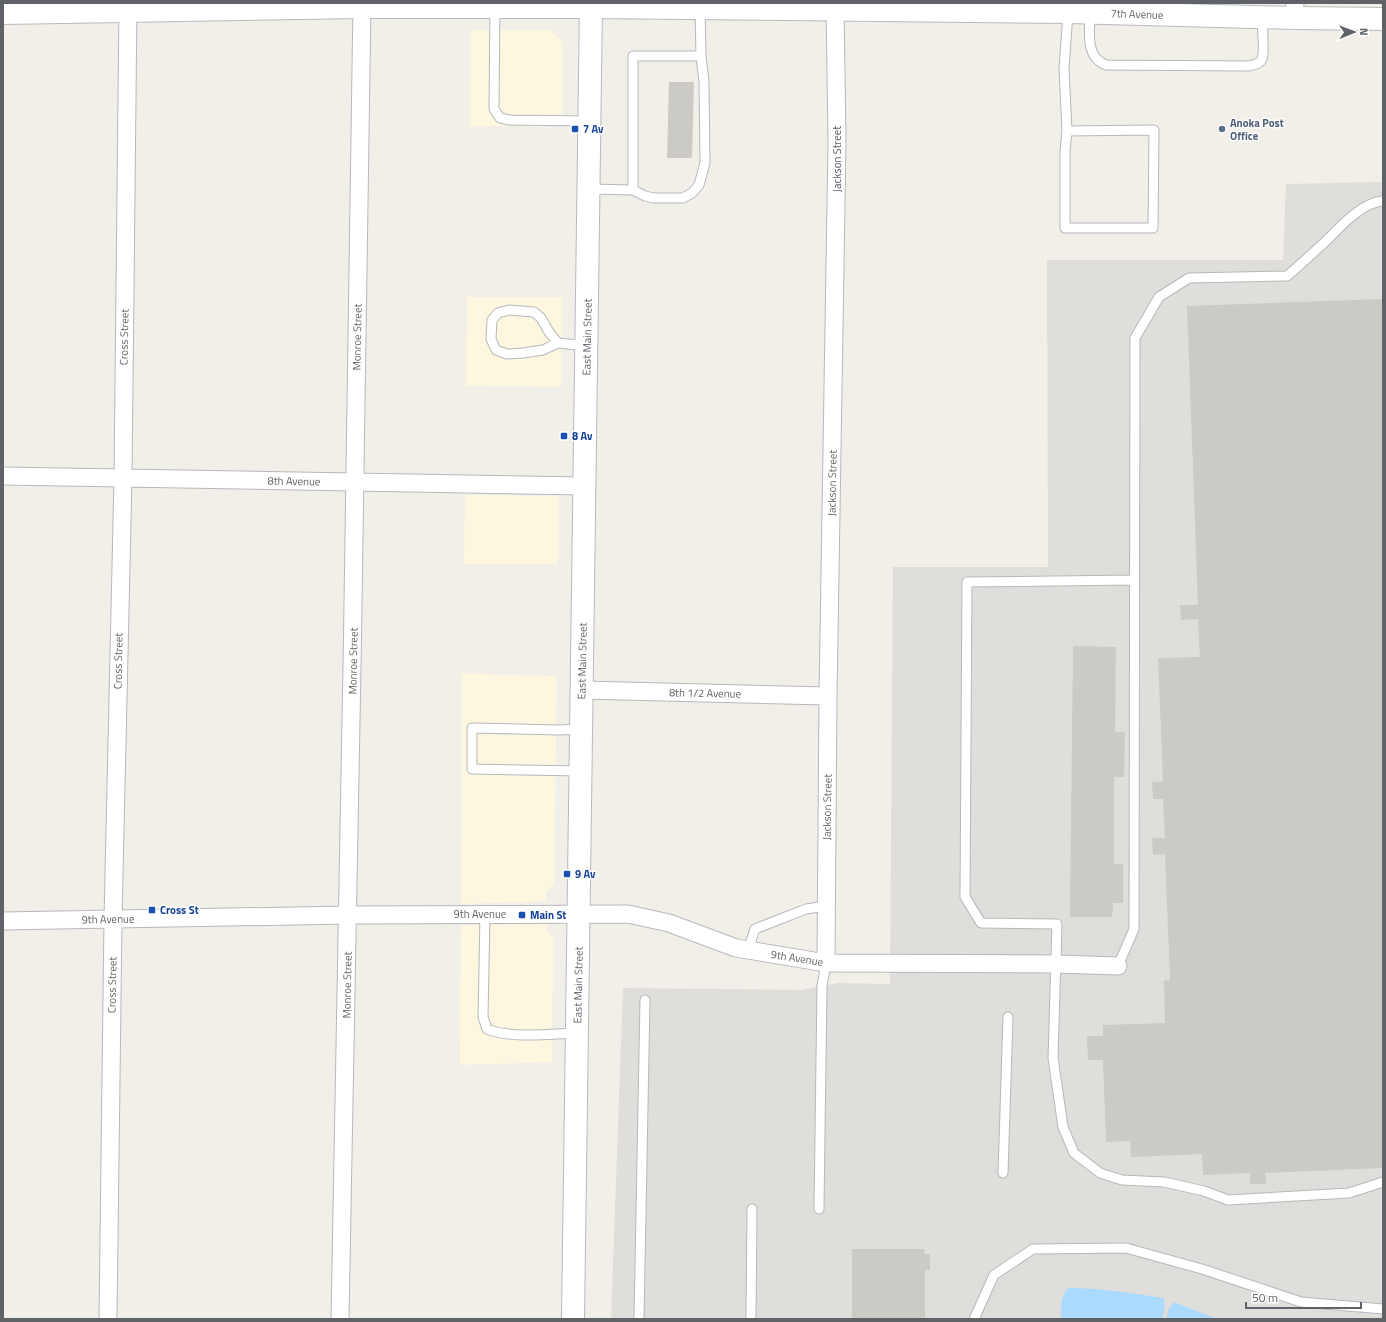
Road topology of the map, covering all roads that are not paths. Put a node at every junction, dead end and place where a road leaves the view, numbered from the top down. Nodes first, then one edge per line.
1 (362, 5) edge
2 (591, 5) edge
3 (496, 6) junction
4 (774, 6) edge
5 (835, 6) edge
6 (128, 7) edge
7 (1068, 7) edge
8 (700, 8) junction
9 (1295, 11) edge
10 (1090, 12) junction
11 (3, 13) edge
12 (1262, 17) junction
13 (1383, 19) edge
14 (701, 56) junction
15 (589, 121) junction
16 (1067, 131) junction
17 (589, 189) junction
18 (633, 190) junction
19 (1383, 201) edge
20 (558, 344) junction
21 (587, 346) junction
22 (3, 476) edge
23 (123, 478) junction
24 (356, 482) junction
25 (585, 486) junction
26 (1134, 580) junction
27 (582, 690) junction
28 (828, 696) junction
29 (581, 729) junction
30 (581, 771) junction
31 (826, 906) junction
32 (579, 913) junction
33 (484, 914) junction
34 (348, 915) junction
35 (113, 919) junction
36 (3, 921) edge
37 (748, 950) junction
38 (826, 963) junction
39 (1056, 964) junction
40 (1118, 966) joint
41 (645, 1000) dead end
42 (1008, 1016) dead end
43 (578, 1033) junction
44 (1003, 1173) dead end
45 (1383, 1182) edge
46 (752, 1209) dead end
47 (818, 1209) dead end
48 (1383, 1309) edge
49 (108, 1319) edge
50 (340, 1319) edge
51 (573, 1319) edge
52 (639, 1319) edge
53 (751, 1319) edge
54 (974, 1319) edge

1 - 3 street, 7th Avenue
1 - 6 street, 7th Avenue
1 - 24 street, Monroe Street
2 - 3 street, 7th Avenue
2 - 8 street, 7th Avenue
2 - 15 street, East Main Street
3 - 15 lane
4 - 5 street, 7th Avenue
4 - 8 street, 7th Avenue
5 - 7 street, 7th Avenue
5 - 28 street, Jackson Street
6 - 11 street, 7th Avenue
6 - 23 street, Cross Street
7 - 10 street, 7th Avenue
7 - 16 lane
8 - 14 lane
9 - 12 street, 7th Avenue
9 - 13 street, 7th Avenue
10 - 12 street, 7th Avenue
10 - 12 lane
14 - 18 lane
14 - 18 lane
15 - 17 street, East Main Street
16 - 16 lane
17 - 18 lane
17 - 21 street, East Main Street
19 - 26 lane
20 - 20 lane
20 - 21 lane
21 - 25 street, East Main Street
22 - 23 street, 8th Avenue
23 - 24 street, 8th Avenue
23 - 35 street, Cross Street
24 - 25 street, 8th Avenue
24 - 34 street, Monroe Street
25 - 27 street, East Main Street
26 - 39 lane
26 - 40 lane
27 - 28 street, 8th 1/2 Avenue
27 - 29 street, East Main Street
28 - 31 street, Jackson Street
29 - 30 street, East Main Street
29 - 30 lane
30 - 32 street, East Main Street
31 - 37 lane
31 - 38 street, Jackson Street
32 - 33 street, 9th Avenue
32 - 37 street, 9th Avenue
32 - 43 street, East Main Street
33 - 34 street, 9th Avenue
33 - 43 lane
34 - 35 street, 9th Avenue
34 - 50 street, Monroe Street
35 - 36 street, 9th Avenue
35 - 49 street, Cross Street
37 - 38 street, 9th Avenue
38 - 39 street, 9th Avenue
38 - 47 lane
39 - 40 street, 9th Avenue
39 - 45 lane
41 - 52 lane
42 - 44 lane
43 - 51 street, East Main Street
46 - 53 lane
48 - 54 lane

